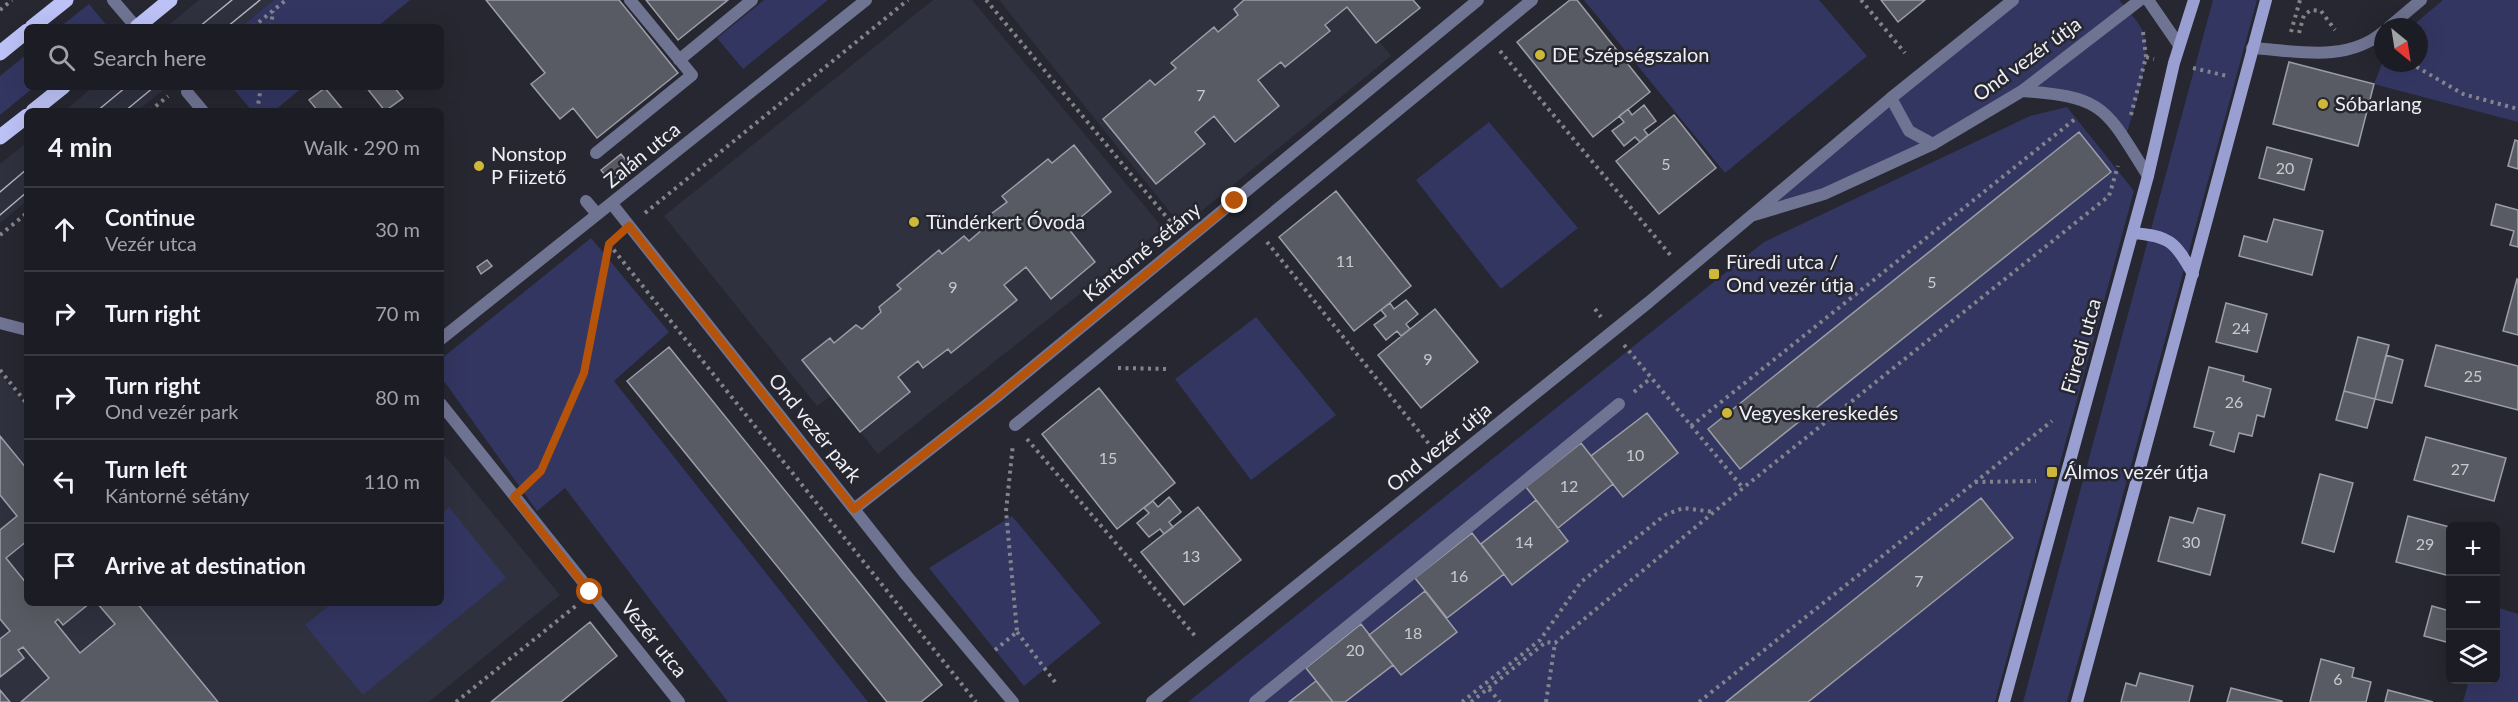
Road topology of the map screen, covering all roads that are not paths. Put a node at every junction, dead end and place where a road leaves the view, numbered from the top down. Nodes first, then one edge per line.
1 (66, 0) edge
2 (113, 0) edge
3 (170, 0) edge
4 (630, 0) edge
5 (752, 0) edge
6 (866, 0) edge
7 (1478, 0) edge
8 (1532, 0) edge
9 (2013, 0) edge
10 (2140, 0) edge
11 (2148, 0) edge
12 (2193, 0) edge
13 (2266, 0) edge
14 (2421, 0) edge
15 (2400, 18) edge
16 (36, 24) edge
17 (133, 24) edge
18 (140, 24) edge
19 (24, 33) edge
20 (2374, 38) edge
21 (2179, 45) junction
22 (2252, 48) junction
23 (0, 53) edge
24 (679, 60) junction
25 (59, 90) edge
26 (187, 92) dead end
27 (2022, 92) junction
28 (1891, 98) junction
29 (37, 108) edge
30 (200, 108) edge
31 (24, 118) edge
32 (0, 138) edge
33 (1933, 144) junction
34 (596, 153) dead end
35 (2148, 176) junction
36 (586, 201) dead end
37 (612, 204) junction
38 (597, 214) junction
39 (1748, 217) junction
40 (2133, 233) junction
41 (2193, 273) junction
42 (0, 323) edge
43 (24, 329) edge
44 (444, 337) edge
45 (1619, 404) dead end
46 (444, 408) edge
47 (1016, 425) road end
48 (854, 509) junction
49 (679, 702) edge
50 (1013, 702) edge
51 (1152, 702) edge
52 (1255, 702) edge
53 (2004, 702) edge
54 (2077, 702) edge

1 - 16 main road
2 - 17 street
3 - 18 main road
4 - 24 street
5 - 24 street
6 - 37 street, Zalán utca
7 - 48 street, Kántorné sétány
8 - 47 street
9 - 28 street, Ond vezér útja
10 - 27 street, Ond vezér útja
11 - 21 street
12 - 21 main road, Füredi utca
13 - 22 main road
14 - 15 street
19 - 23 main road
20 - 22 street
21 - 35 main road, Füredi utca
22 - 41 main road
24 - 34 street
25 - 29 main road
26 - 30 street
27 - 33 street, Ond vezér útja
27 - 35 street
28 - 33 street
28 - 39 street, Ond vezér útja
31 - 32 main road
33 - 39 street, Ond vezér útja
35 - 40 main road, Füredi utca
36 - 38 street
37 - 38 street, Zalán utca
37 - 48 street, Ond vezér park
38 - 44 street, Zalán utca
39 - 51 street, Ond vezér útja
40 - 41 main road
40 - 53 main road, Füredi utca
41 - 54 main road
42 - 43 street
45 - 52 street
46 - 49 street, Vezér utca
48 - 50 street, Ond vezér park

